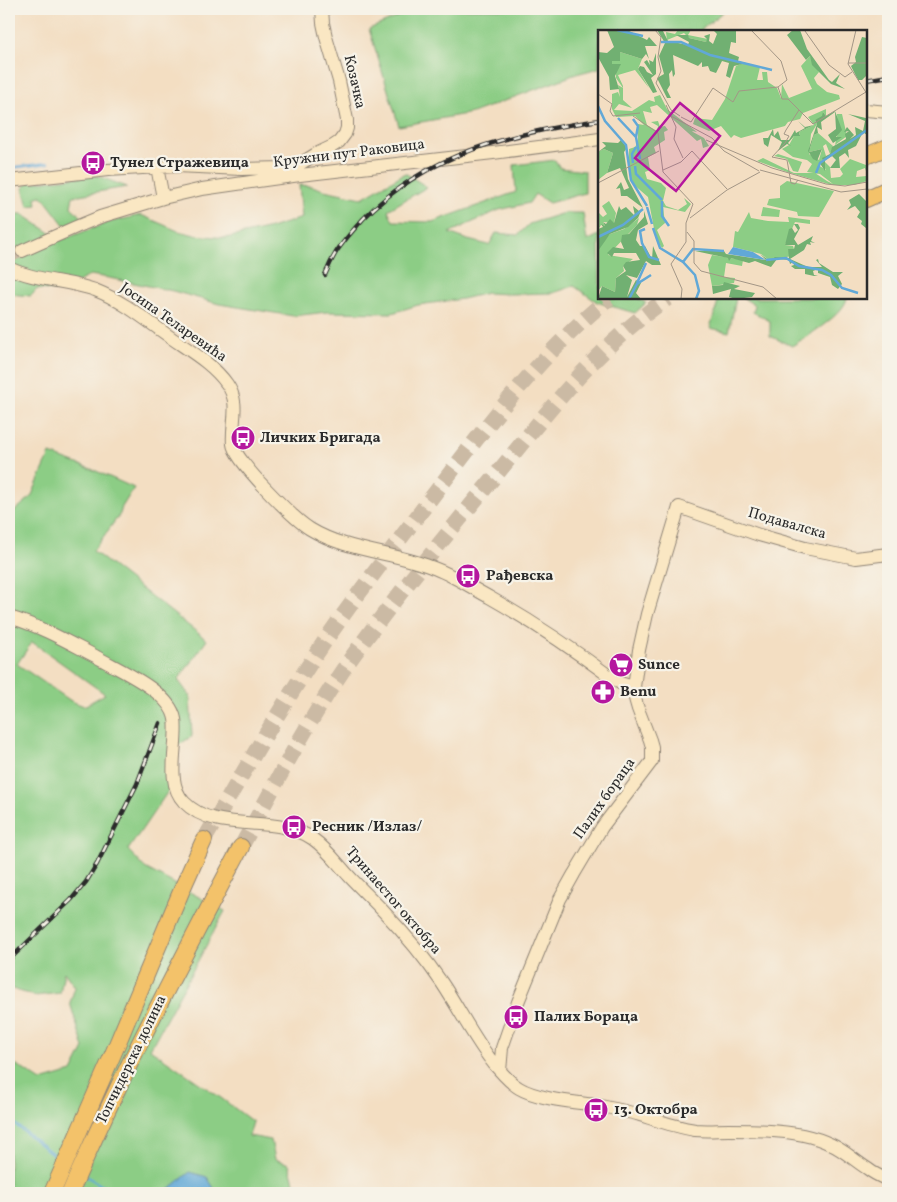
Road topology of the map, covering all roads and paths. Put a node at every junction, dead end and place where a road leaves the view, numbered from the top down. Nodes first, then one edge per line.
1 (322, 9) edge
2 (867, 110) edge
3 (888, 112) edge
4 (598, 139) edge
5 (888, 147) edge
6 (867, 156) edge
7 (157, 168) junction
8 (9, 181) edge
9 (888, 189) edge
10 (163, 198) junction
11 (867, 199) edge
12 (22, 251) tunnel mouth
13 (9, 268) edge
14 (679, 506) joint
15 (888, 554) edge
16 (9, 617) edge
17 (634, 687) junction
18 (204, 840) tunnel mouth
19 (241, 847) tunnel mouth
20 (502, 1048) junction
21 (484, 1052) junction
22 (500, 1071) junction
23 (888, 1180) edge
24 (52, 1193) edge
25 (70, 1193) edge

1 - 7 street, Козачка
2 - 3 street
4 - 10 street, Кружни пут Раковица
5 - 6 highway
7 - 8 street
7 - 10 street
9 - 11 highway
10 - 12 street, Кружни пут Раковица
13 - 17 street, Јосипа Теларевића
14 - 15 street, Подавалска
14 - 17 street, Палих бораца
16 - 21 street, Тринаестог октобра
17 - 20 street, Палих бораца
18 - 24 highway, Топчидерска долина
19 - 25 highway, Топчидерска долина
20 - 21 street
20 - 22 street, Палих бораца
21 - 22 street, Тринаестог октобра
22 - 23 street, Тринаестог октобра

